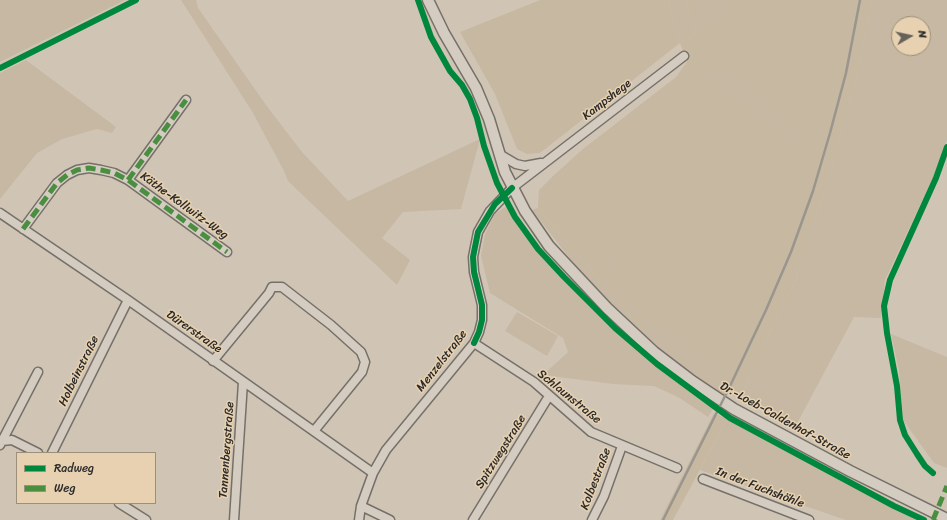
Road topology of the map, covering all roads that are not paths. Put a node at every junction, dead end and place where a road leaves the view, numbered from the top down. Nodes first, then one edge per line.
1 (428, 0) edge
2 (684, 56) dead end
3 (186, 100) dead end
4 (499, 154) junction
5 (544, 163) junction
6 (128, 180) junction
7 (512, 188) junction
8 (0, 213) edge
9 (23, 229) junction
10 (227, 252) dead end
11 (128, 300) junction
12 (474, 343) junction
13 (213, 361) junction
14 (38, 372) dead end
15 (243, 382) junction
16 (549, 396) junction
17 (314, 431) junction
18 (1, 443) edge
19 (622, 446) junction
20 (36, 452) edge
21 (52, 452) edge
22 (677, 468) dead end
23 (373, 473) junction
24 (703, 479) dead end
25 (121, 504) edge
26 (361, 506) junction
27 (947, 519) edge
28 (146, 520) edge
29 (234, 520) edge
30 (359, 520) edge
31 (390, 520) edge
32 (473, 520) edge
33 (592, 520) edge
34 (810, 520) edge

1 - 4 main road, Dr.-Loeb-Caldenhof-Straße
2 - 5 street, Kampshege
3 - 6 street, Käthe-Kollwitz-Weg
4 - 5 street, Kampshege
4 - 7 main road, Dr.-Loeb-Caldenhof-Straße
5 - 7 street, Kampshege
6 - 9 street, Käthe-Kollwitz-Weg
6 - 10 street, Käthe-Kollwitz-Weg
7 - 12 street, Menzelstraße
7 - 27 main road, Dr.-Loeb-Caldenhof-Straße
8 - 9 street, Dürerstraße
9 - 11 street, Dürerstraße
11 - 13 street, Dürerstraße
11 - 21 street, Holbeinstraße
12 - 16 street, Schlaunstraße
12 - 23 street, Menzelstraße
13 - 15 street, Dürerstraße
13 - 17 street
14 - 18 street
15 - 17 street, Dürerstraße
15 - 29 street, Tannenbergstraße
16 - 19 street, Schlaunstraße
16 - 32 street, Spitzwegstraße
17 - 23 street, Dürerstraße
18 - 20 street
19 - 22 street, Schlaunstraße
19 - 33 street, Kolbestraße
23 - 26 street, Menzelstraße
24 - 34 street, In der Fuchshöhle
25 - 28 street
26 - 30 street, Menzelstraße
26 - 31 street

